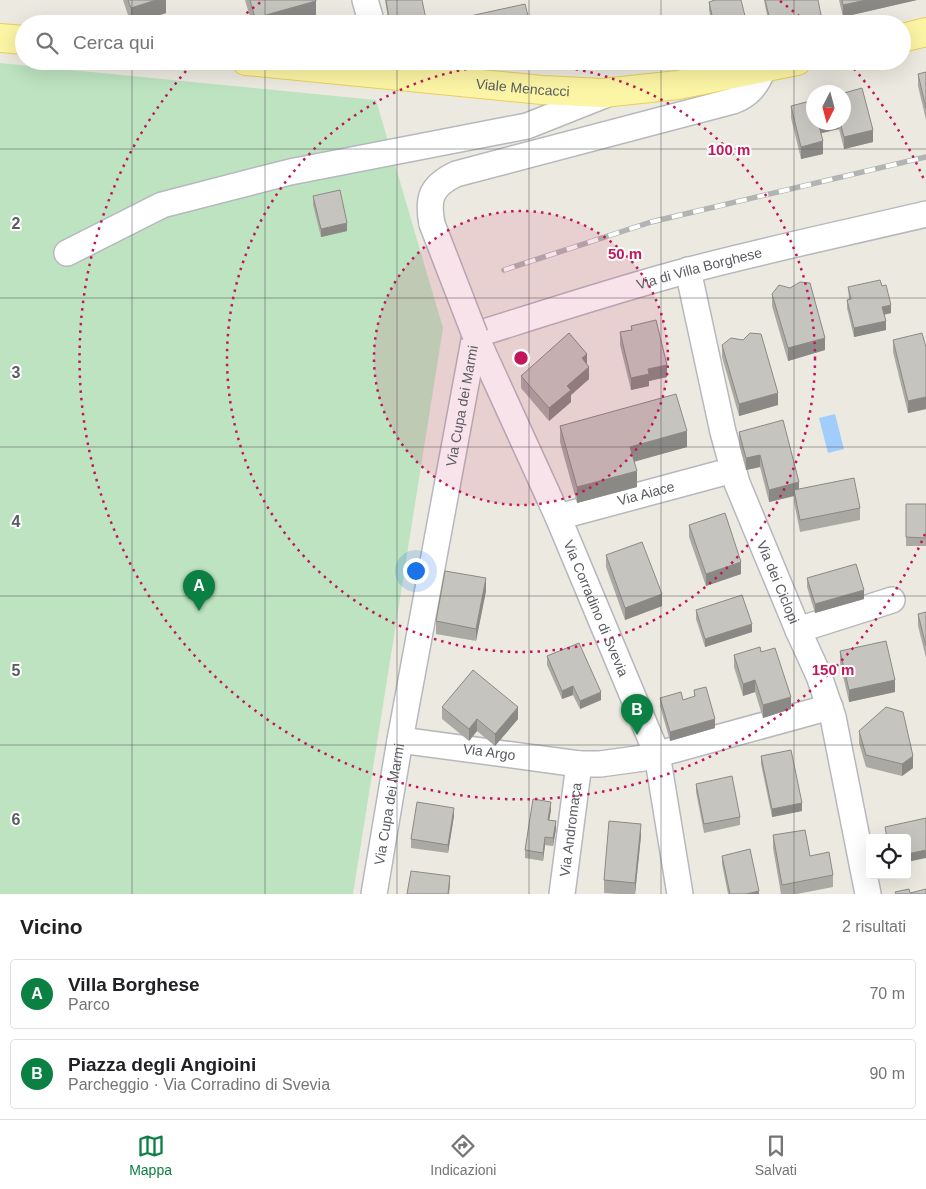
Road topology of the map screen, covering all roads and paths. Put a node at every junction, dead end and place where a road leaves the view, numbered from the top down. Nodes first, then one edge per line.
1 (366, 0) edge
2 (370, 15) edge
3 (926, 32) edge
4 (911, 36) edge
5 (0, 38) edge
6 (15, 39) edge
7 (398, 70) edge
8 (758, 70) edge
9 (762, 70) edge
10 (610, 93) junction
11 (926, 214) edge
12 (66, 253) dead end
13 (688, 270) junction
14 (475, 335) junction
15 (733, 470) junction
16 (558, 517) junction
17 (892, 600) dead end
18 (798, 630) junction
19 (830, 707) junction
20 (400, 740) junction
21 (657, 754) junction
22 (579, 764) junction
23 (374, 894) edge
24 (562, 894) edge
25 (680, 894) edge
26 (868, 894) edge

1 - 2 street
3 - 4 main road
5 - 6 main road
7 - 10 main road, Viale Mencacci
8 - 10 main road, Viale Mencacci
9 - 14 street, Via Cupa dei Marmi, bridge
10 - 12 street
11 - 13 street, Via di Villa Borghese
13 - 14 street, Via di Villa Borghese
13 - 15 street, Via dei Ciclopi
14 - 16 street, Via Corradino di Svevia
14 - 20 street, Via Cupa dei Marmi
15 - 16 street, Via Aiace
15 - 18 street, Via dei Ciclopi
16 - 21 street, Via Corradino di Svevia
17 - 18 street
18 - 19 street, Via dei Ciclopi
19 - 21 street
19 - 26 street, Via dei Ciclopi
20 - 22 street, Via Argo
20 - 23 street, Via Cupa dei Marmi
21 - 22 street, Via Argo
21 - 25 street, Via Corradino di Svevia
22 - 24 street, Via Andromaca

